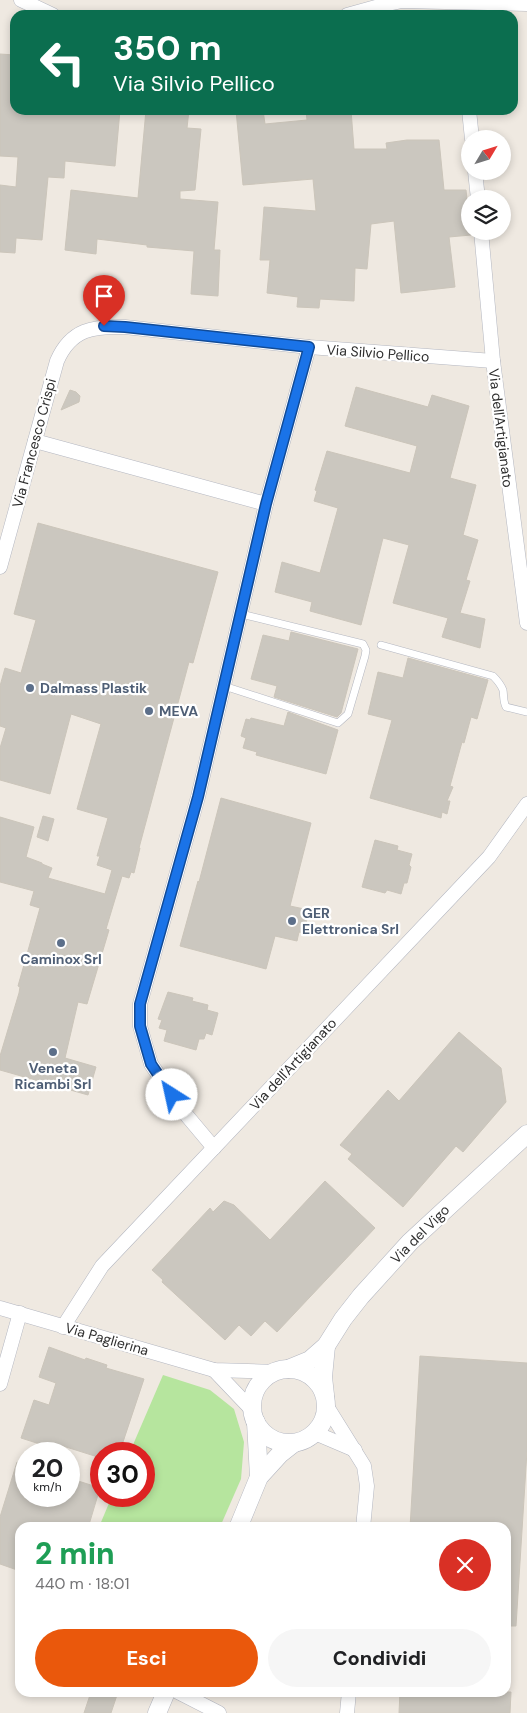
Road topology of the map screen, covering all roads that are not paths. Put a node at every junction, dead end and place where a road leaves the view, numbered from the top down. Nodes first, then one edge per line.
1 (21, 0) edge
2 (403, 1) edge
3 (527, 4) edge
4 (460, 9) edge
5 (42, 10) edge
6 (365, 10) edge
7 (470, 115) edge
8 (471, 130) edge
9 (482, 240) edge
10 (309, 347) junction
11 (62, 349) joint
12 (493, 362) junction
13 (35, 441) junction
14 (266, 504) junction
15 (0, 567) edge
16 (241, 614) junction
17 (527, 623) edge
18 (381, 645) dead end
19 (224, 686) junction
20 (527, 712) edge
21 (527, 804) edge
22 (527, 1134) edge
23 (214, 1148) junction
24 (0, 1308) edge
25 (20, 1313) junction
26 (63, 1327) junction
27 (326, 1346) junction
28 (214, 1370) junction
29 (282, 1371) junction
30 (0, 1384) edge
31 (325, 1402) junction
32 (254, 1417) junction
33 (315, 1433) junction
34 (294, 1443) junction
35 (355, 1450) junction
36 (259, 1477) junction
37 (240, 1522) edge
38 (364, 1522) edge
39 (164, 1697) edge
40 (188, 1697) edge
41 (349, 1697) edge
42 (157, 1713) edge
43 (219, 1713) edge
44 (347, 1713) edge

1 - 5 street
2 - 4 street
2 - 6 street
3 - 4 street
7 - 8 street
9 - 12 street, Via dell'Artigianato
10 - 11 street, Via Silvio Pellico
10 - 12 street, Via Silvio Pellico
10 - 14 street
11 - 13 street, Via Francesco Crispi
12 - 17 street, Via dell'Artigianato
13 - 14 street
13 - 15 street, Via Francesco Crispi
14 - 16 street
16 - 19 street
16 - 19 lane
18 - 20 lane
19 - 23 street
21 - 23 street, Via dell'Artigianato
22 - 27 street, Via del Vigo
23 - 26 street, Via dell'Artigianato
24 - 25 street, Via Paglierina
25 - 26 street, Via Paglierina
25 - 30 street
26 - 28 street, Via Paglierina
27 - 29 street, Via del Vigo
27 - 31 street, Via del Vigo
28 - 29 street, Via Paglierina
28 - 32 street
29 - 31 street
29 - 32 street
31 - 33 street
31 - 35 street
32 - 34 street
32 - 36 street
33 - 34 street
33 - 35 street
34 - 36 street
35 - 38 street
36 - 37 street
39 - 42 street
40 - 43 street
41 - 44 street

